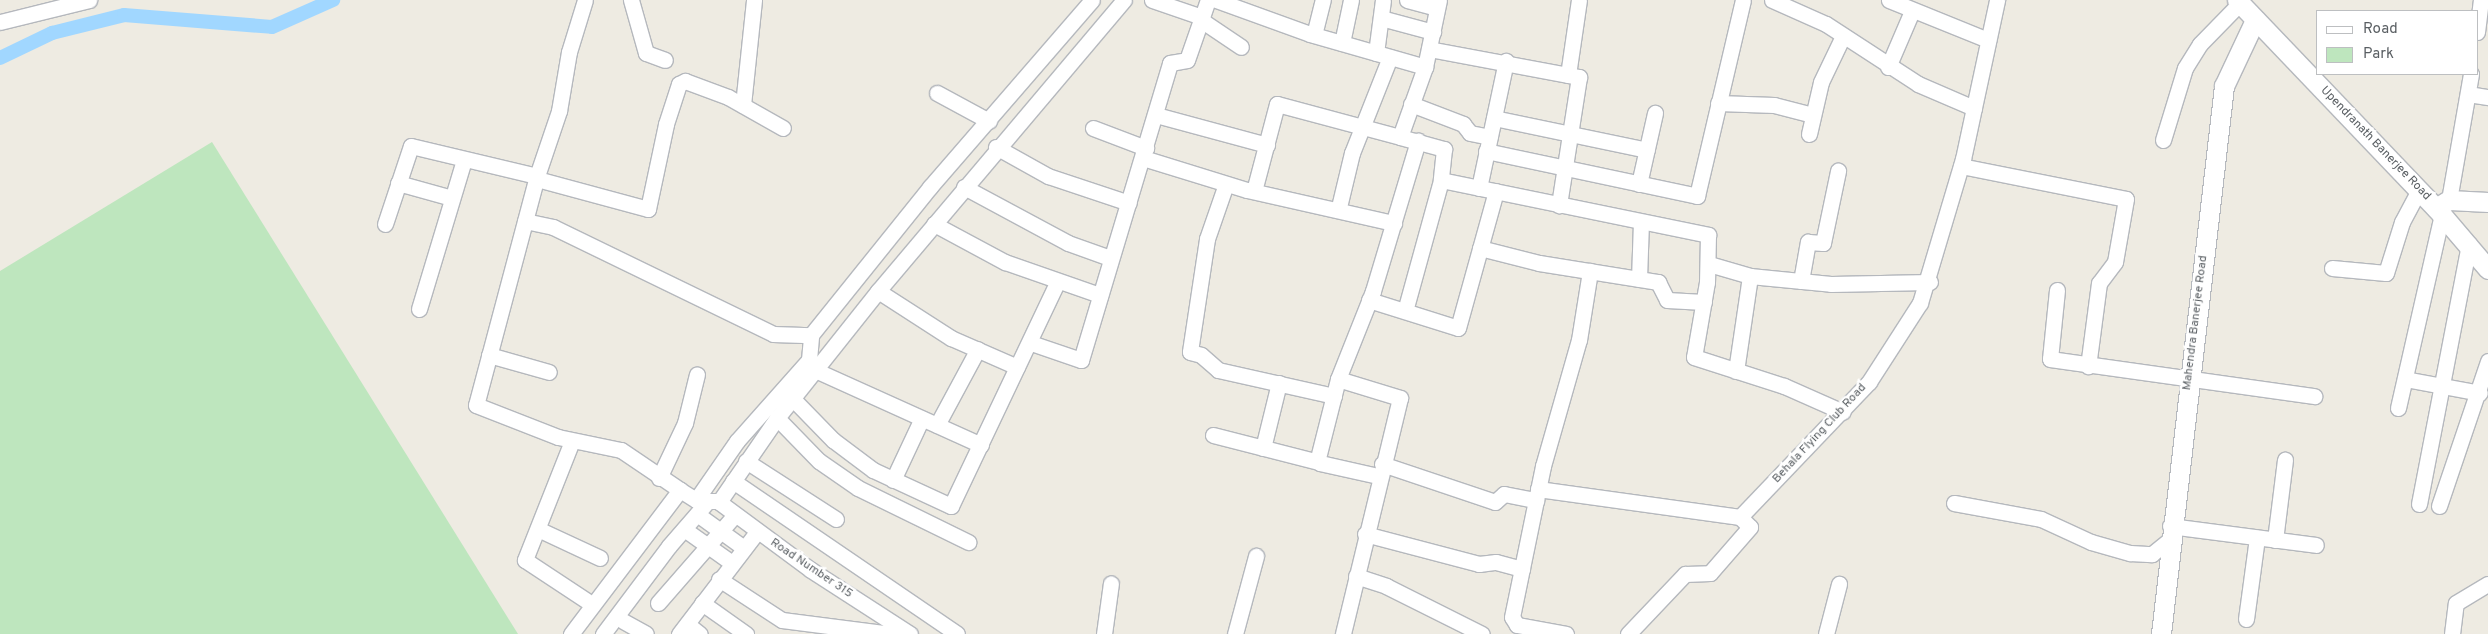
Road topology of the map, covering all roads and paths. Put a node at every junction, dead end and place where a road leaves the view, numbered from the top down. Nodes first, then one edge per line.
1 (585, 0) edge
2 (631, 0) edge
3 (754, 0) edge
4 (1092, 0) edge
5 (1124, 0) edge
6 (1152, 0) edge
7 (1208, 0) edge
8 (1216, 0) edge
9 (1323, 0) edge
10 (1351, 0) edge
11 (1383, 0) edge
12 (1407, 0) edge
13 (1580, 0) edge
14 (1743, 0) edge
15 (1772, 0) edge
16 (1889, 0) edge
17 (1997, 0) edge
18 (83, 1) edge
19 (2239, 2) edge
20 (1438, 4) edge
21 (1919, 8) edge
22 (2483, 9) edge
23 (1201, 18) junction
24 (1381, 18) junction
25 (2255, 20) junction
26 (0, 22) edge
27 (2478, 28) edge
28 (1433, 32) junction
29 (1314, 35) junction
30 (1843, 36) junction
31 (1988, 40) junction
32 (1342, 43) junction
33 (1241, 47) dead end
34 (1429, 49) junction
35 (1383, 55) junction
36 (665, 60) dead end
37 (1506, 61) junction
38 (1425, 67) junction
39 (1888, 67) junction
40 (1568, 75) junction
41 (2471, 75) edge
42 (937, 93) dead end
43 (2468, 94) junction
44 (2488, 97) edge
45 (1718, 103) junction
46 (1411, 104) junction
47 (743, 106) junction
48 (1974, 108) junction
49 (1655, 113) dead end
50 (1156, 115) junction
51 (1813, 115) junction
52 (1494, 118) junction
53 (989, 121) junction
54 (1361, 127) junction
55 (783, 128) dead end
56 (1094, 128) dead end
57 (1809, 134) dead end
58 (1573, 135) junction
59 (1400, 137) junction
60 (2163, 140) dead end
61 (1418, 141) junction
62 (1488, 144) junction
63 (1267, 145) junction
64 (996, 147) junction
65 (1647, 150) junction
66 (1144, 153) junction
67 (464, 160) junction
68 (1961, 166) junction
69 (1566, 170) junction
70 (1838, 171) dead end
71 (537, 178) junction
72 (1441, 180) junction
73 (398, 183) junction
74 (1226, 184) junction
75 (1639, 184) junction
76 (964, 188) junction
77 (1479, 188) junction
78 (2419, 190) junction
79 (1254, 191) junction
80 (1496, 191) junction
81 (452, 198) junction
82 (2488, 202) edge
83 (1130, 203) junction
84 (1559, 205) junction
85 (1339, 207) junction
86 (2442, 207) junction
87 (525, 221) junction
88 (1394, 222) junction
89 (1641, 222) junction
90 (384, 224) dead end
91 (934, 224) junction
92 (2469, 244) junction
93 (1480, 248) junction
94 (1110, 258) junction
95 (1709, 264) junction
96 (2332, 268) dead end
97 (2488, 269) edge
98 (1590, 272) junction
99 (1750, 276) junction
100 (1639, 279) junction
101 (1801, 281) junction
102 (1057, 282) junction
103 (1930, 282) junction
104 (2057, 290) dead end
105 (878, 291) junction
106 (1100, 295) junction
107 (1369, 300) junction
108 (1704, 302) junction
109 (419, 309) dead end
110 (1404, 311) junction
111 (811, 334) junction
112 (1031, 343) junction
113 (978, 349) junction
114 (489, 355) junction
115 (2488, 361) edge
116 (1018, 366) junction
117 (2088, 366) junction
118 (815, 370) junction
119 (1736, 371) junction
120 (549, 372) dead end
121 (697, 374) dead end
122 (2190, 378) junction
123 (1338, 379) junction
124 (2406, 379) junction
125 (2442, 383) junction
126 (1279, 384) junction
127 (2480, 393) junction
128 (1334, 396) junction
129 (2314, 396) dead end
130 (792, 398) junction
131 (2398, 408) dead end
132 (1843, 412) junction
133 (777, 418) junction
134 (922, 418) junction
135 (937, 425) junction
136 (1212, 436) dead end
137 (572, 441) junction
138 (981, 445) junction
139 (1263, 448) junction
140 (2285, 460) dead end
141 (746, 461) junction
142 (1318, 462) junction
143 (1380, 470) junction
144 (659, 478) junction
145 (893, 480) junction
146 (680, 490) junction
147 (725, 493) junction
148 (1537, 495) junction
149 (1954, 503) dead end
150 (2419, 504) dead end
151 (2439, 506) dead end
152 (697, 514) junction
153 (734, 516) junction
154 (1740, 517) junction
155 (836, 519) dead end
156 (684, 529) junction
157 (540, 530) junction
158 (721, 532) junction
159 (757, 532) junction
160 (2169, 533) junction
161 (1365, 534) junction
162 (2257, 538) junction
163 (2275, 540) junction
164 (968, 542) dead end
165 (2316, 545) dead end
166 (709, 547) junction
167 (744, 548) junction
168 (1256, 556) dead end
169 (600, 558) dead end
170 (732, 563) junction
171 (1522, 569) junction
172 (1356, 576) junction
173 (719, 579) junction
174 (1111, 583) dead end
175 (1839, 584) dead end
176 (2488, 584) edge
177 (588, 601) dead end
178 (702, 602) junction
179 (658, 603) dead end
180 (2246, 619) dead end
181 (623, 621) dead end
182 (683, 629) edge
183 (838, 630) edge
184 (907, 633) edge
185 (571, 634) edge
186 (603, 634) edge
187 (646, 634) edge
188 (700, 634) edge
189 (746, 634) edge
190 (891, 634) edge
191 (957, 634) edge
192 (1104, 634) edge
193 (1235, 634) edge
194 (1343, 634) edge
195 (1482, 634) edge
196 (1566, 634) edge
197 (1628, 634) edge
198 (1826, 634) edge
199 (2161, 634) edge
200 (2452, 634) edge

1 - 71 street
2 - 36 street
3 - 47 street
4 - 53 street
5 - 64 street
6 - 23 street
7 - 23 street
8 - 29 street
9 - 29 street
10 - 32 street
11 - 24 street
12 - 20 street
13 - 40 street
14 - 45 street
15 - 30 street
16 - 21 street
17 - 31 street, Behala Flying Club Road
18 - 26 street
19 - 25 street, Upendranath Banerjee Road
19 - 60 street
20 - 28 street
21 - 31 street
21 - 39 street
22 - 27 street
23 - 33 street
23 - 50 street
24 - 28 street
24 - 35 street
25 - 78 street, Upendranath Banerjee Road
25 - 122 street, Mahendra Banerjee Road
28 - 34 street
29 - 32 street
30 - 39 street
30 - 51 street
31 - 48 street, Behala Flying Club Road
32 - 35 street
34 - 37 street
34 - 38 street
35 - 38 street
35 - 54 street
37 - 40 street
37 - 52 street
38 - 46 street
39 - 48 street
40 - 58 street
41 - 43 street
42 - 53 street
43 - 44 street
43 - 86 street
45 - 51 street
45 - 75 street
46 - 59 street
46 - 62 street
47 - 55 street
47 - 71 street
48 - 68 street, Behala Flying Club Road
49 - 65 street
50 - 63 street
50 - 66 street
51 - 57 street
52 - 58 street
52 - 62 street
53 - 111 street
54 - 59 street
54 - 63 street
54 - 85 street
56 - 66 street
58 - 65 street
58 - 69 street
59 - 61 street
61 - 72 street
61 - 88 street
62 - 69 street
62 - 77 street
63 - 79 street
64 - 76 street
64 - 83 street
65 - 75 street
66 - 74 street
66 - 83 street
67 - 71 street
67 - 73 street
67 - 81 street
68 - 103 street, Behala Flying Club Road
68 - 117 street
69 - 75 street
69 - 84 street
70 - 101 street
71 - 87 street
72 - 77 street
72 - 110 street
73 - 81 street
73 - 90 street
74 - 79 street
74 - 126 street
76 - 91 street
76 - 94 street
77 - 80 street
78 - 86 street, Upendranath Banerjee Road
78 - 96 street
79 - 85 street
80 - 84 street
80 - 93 street
81 - 109 street
82 - 86 street
83 - 94 street
84 - 89 street
85 - 88 street
86 - 92 street, Upendranath Banerjee Road
86 - 124 street
87 - 111 street
87 - 114 street
88 - 107 street
89 - 95 street
89 - 100 street
91 - 102 street
91 - 105 street
92 - 97 street, Upendranath Banerjee Road
92 - 125 street
93 - 98 street
93 - 110 street
94 - 106 street
95 - 99 street
95 - 108 street
98 - 100 street
98 - 148 street
99 - 101 street
99 - 119 street
100 - 108 street
101 - 103 street
102 - 106 street
102 - 112 street
103 - 132 street, Behala Flying Club Road
104 - 117 street
105 - 113 street
105 - 118 street
106 - 112 street
107 - 110 street
107 - 123 street
108 - 119 street
111 - 146 street
112 - 116 street
113 - 116 street
113 - 135 street
114 - 120 street
114 - 137 street
115 - 127 street
116 - 138 street
117 - 122 street
118 - 130 street
118 - 134 street
119 - 132 street
121 - 144 street
122 - 129 street
122 - 160 street, Mahendra Banerjee Road
123 - 128 street
123 - 143 street
124 - 125 street
124 - 131 street
125 - 127 street
125 - 150 street
126 - 128 street
126 - 139 street
127 - 151 street
128 - 142 street
130 - 133 street
130 - 145 street
132 - 154 street, Behala Flying Club Road
133 - 141 street
133 - 164 street
134 - 135 street
134 - 145 street
135 - 138 street
136 - 139 street
137 - 144 street
137 - 157 street
138 - 145 street
139 - 142 street
140 - 163 street
141 - 147 street
141 - 155 street
142 - 143 street
143 - 148 street
143 - 161 street
144 - 146 street
146 - 185 street
147 - 152 street
147 - 153 street, Road Number 315
147 - 191 street
148 - 154 street
148 - 171 street
149 - 160 street
152 - 156 street
152 - 158 street
153 - 158 street
153 - 159 street, Road Number 315
154 - 197 street
156 - 166 street
156 - 186 street
157 - 169 street
157 - 177 street
158 - 166 street
158 - 167 street
159 - 167 street
159 - 184 street, Road Number 315
160 - 162 street
160 - 199 street, Mahendra Banerjee Road
161 - 171 street
161 - 172 street
162 - 163 street
162 - 180 street
163 - 165 street
166 - 170 street
166 - 179 street
167 - 170 street
168 - 193 street
170 - 173 street
171 - 196 street
172 - 194 street
172 - 195 street
173 - 178 street
173 - 183 street
174 - 192 street
175 - 198 street
176 - 200 street
178 - 182 street
178 - 189 street
181 - 187 street
182 - 188 street
183 - 190 street

